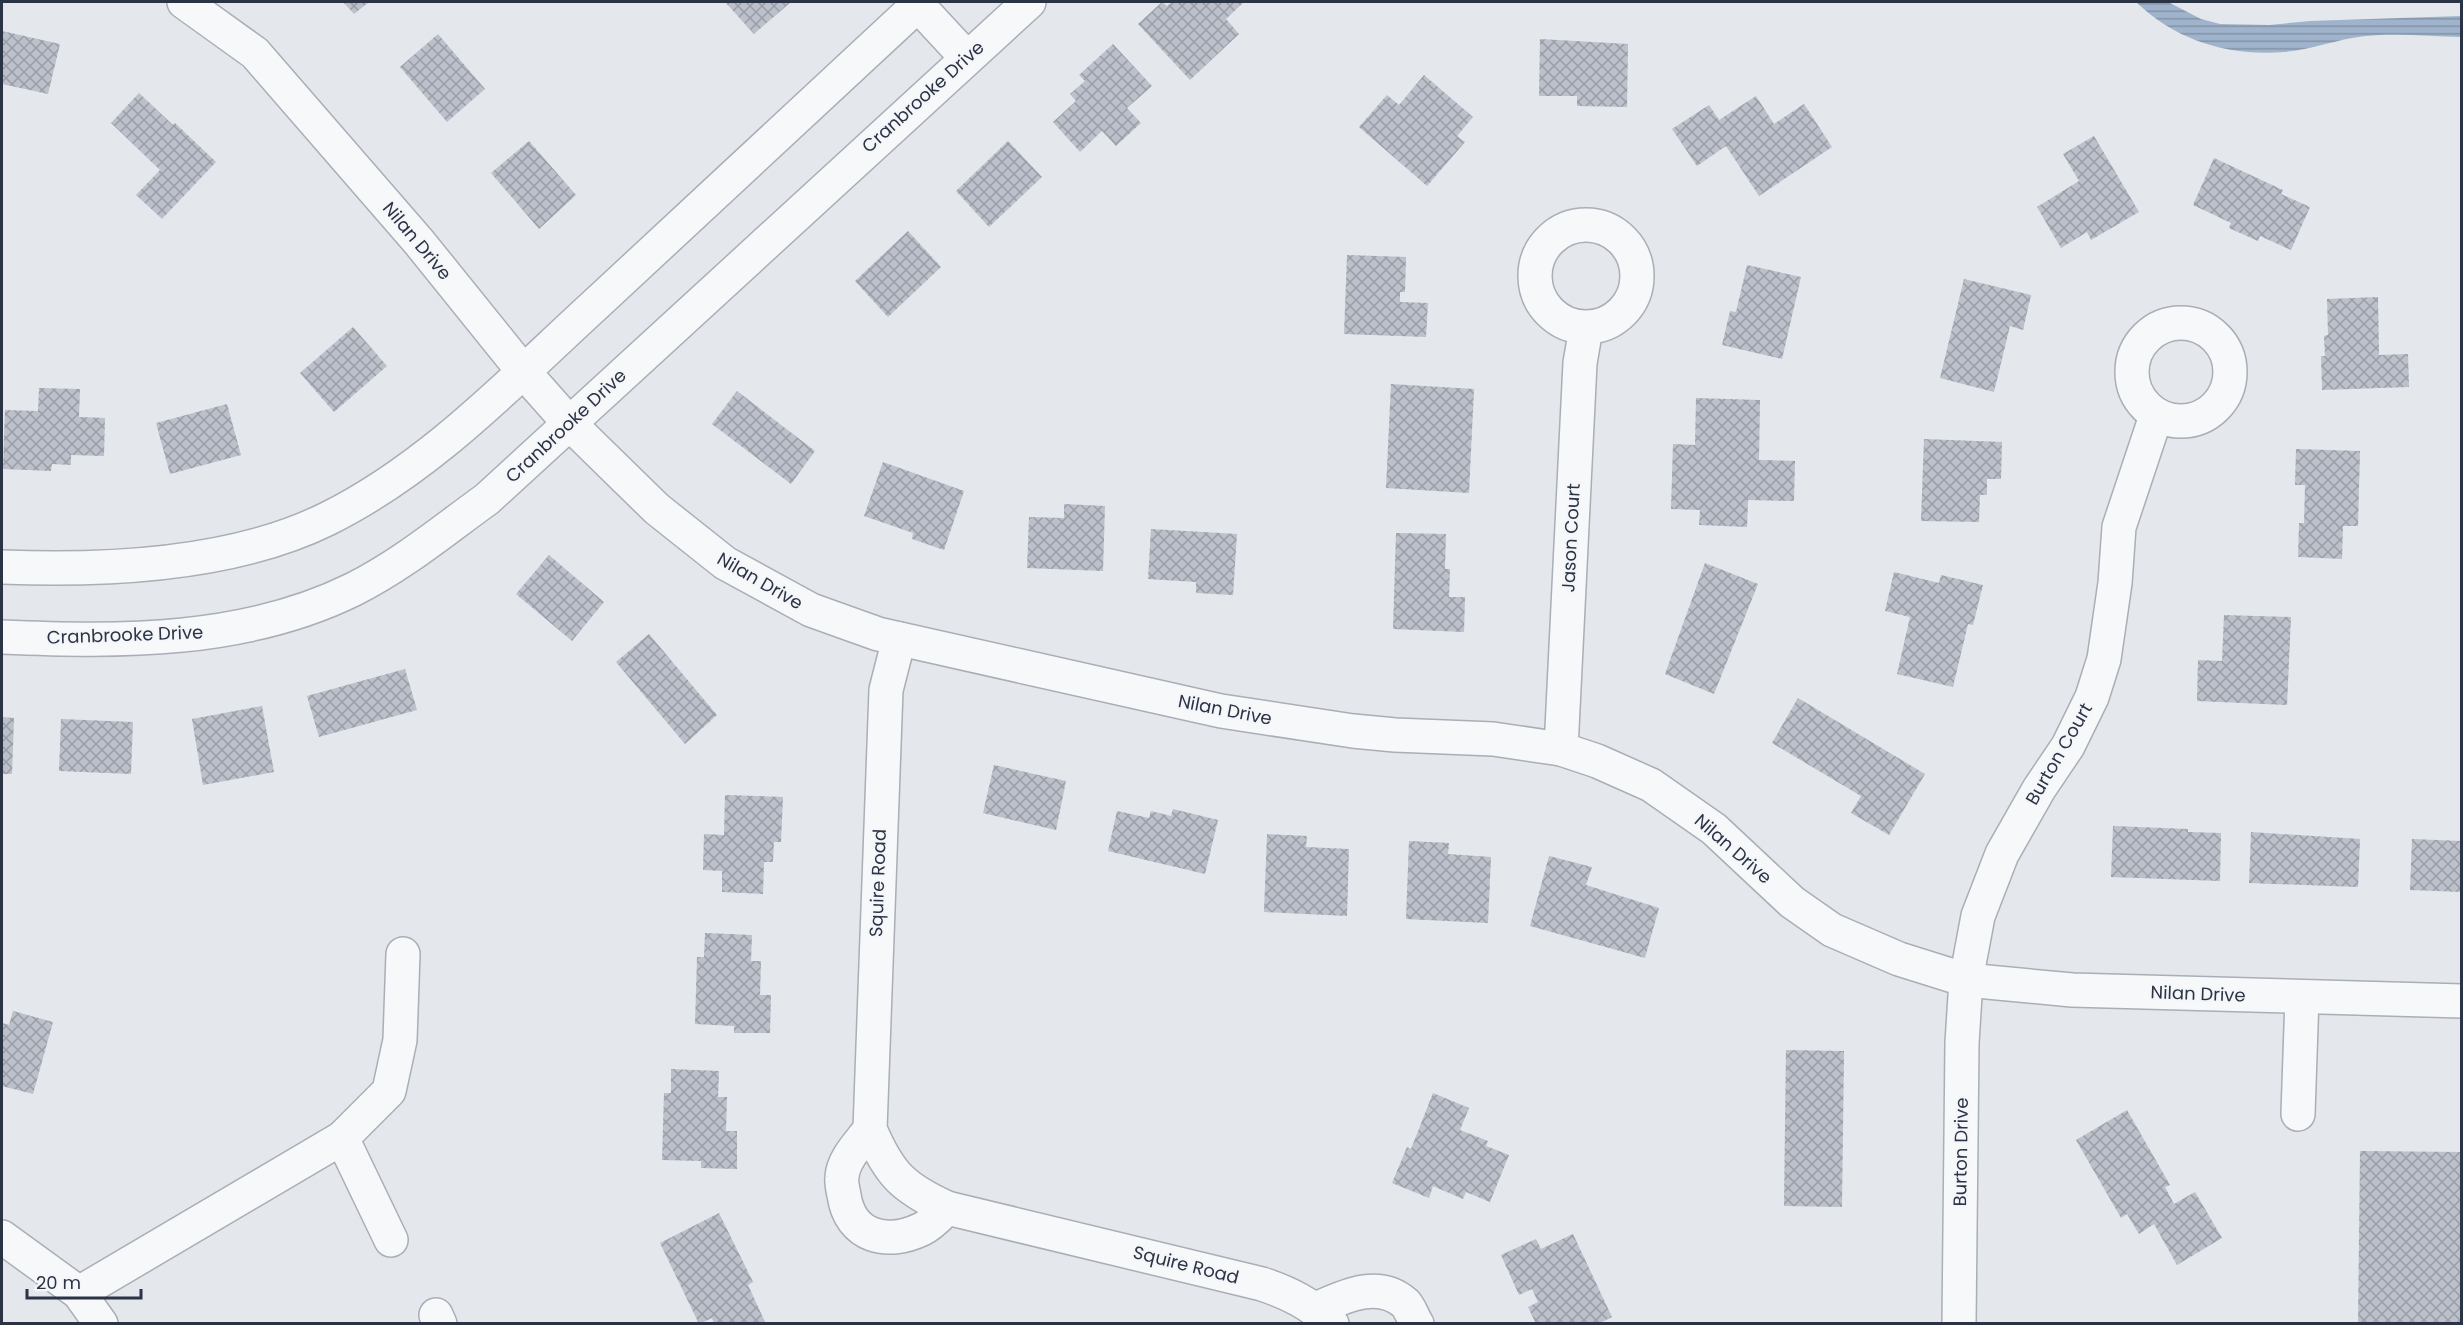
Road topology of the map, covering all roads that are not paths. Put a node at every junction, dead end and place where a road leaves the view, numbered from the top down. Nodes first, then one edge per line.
1 (184, 2) edge
2 (1029, 2) edge
3 (918, 3) edge
4 (966, 57) junction
5 (1586, 328) dead end
6 (523, 371) junction
7 (2156, 416) dead end
8 (569, 423) junction
9 (2, 567) edge
10 (2, 637) edge
11 (899, 639) junction
12 (1561, 749) junction
13 (403, 954) dead end
14 (1966, 980) junction
15 (2302, 997) junction
16 (2462, 1001) edge
17 (2298, 1114) dead end
18 (870, 1129) junction
19 (342, 1138) junction
20 (947, 1208) junction
21 (2, 1237) edge
22 (391, 1240) dead end
23 (79, 1293) junction
24 (1324, 1316) edge
25 (101, 1323) edge
26 (1417, 1323) edge
27 (1959, 1323) edge

1 - 6 street, Nilan Drive
2 - 4 street, Cranbrooke Drive
3 - 4 street
3 - 6 street
4 - 8 street, Cranbrooke Drive
5 - 12 street, Jason Court
6 - 8 street, Nilan Drive
6 - 9 street
7 - 14 street, Burton Court
8 - 10 street, Cranbrooke Drive
8 - 11 street, Nilan Drive
11 - 12 street, Nilan Drive
11 - 18 street, Squire Road
12 - 14 street, Nilan Drive
13 - 19 street
14 - 15 street, Nilan Drive
14 - 27 street, Burton Drive
15 - 16 street, Nilan Drive
15 - 17 street
18 - 20 street, Squire Road
18 - 20 street
19 - 22 street
19 - 23 street
20 - 24 street, Squire Road
21 - 23 street
23 - 25 street
24 - 26 street, Squire Road

